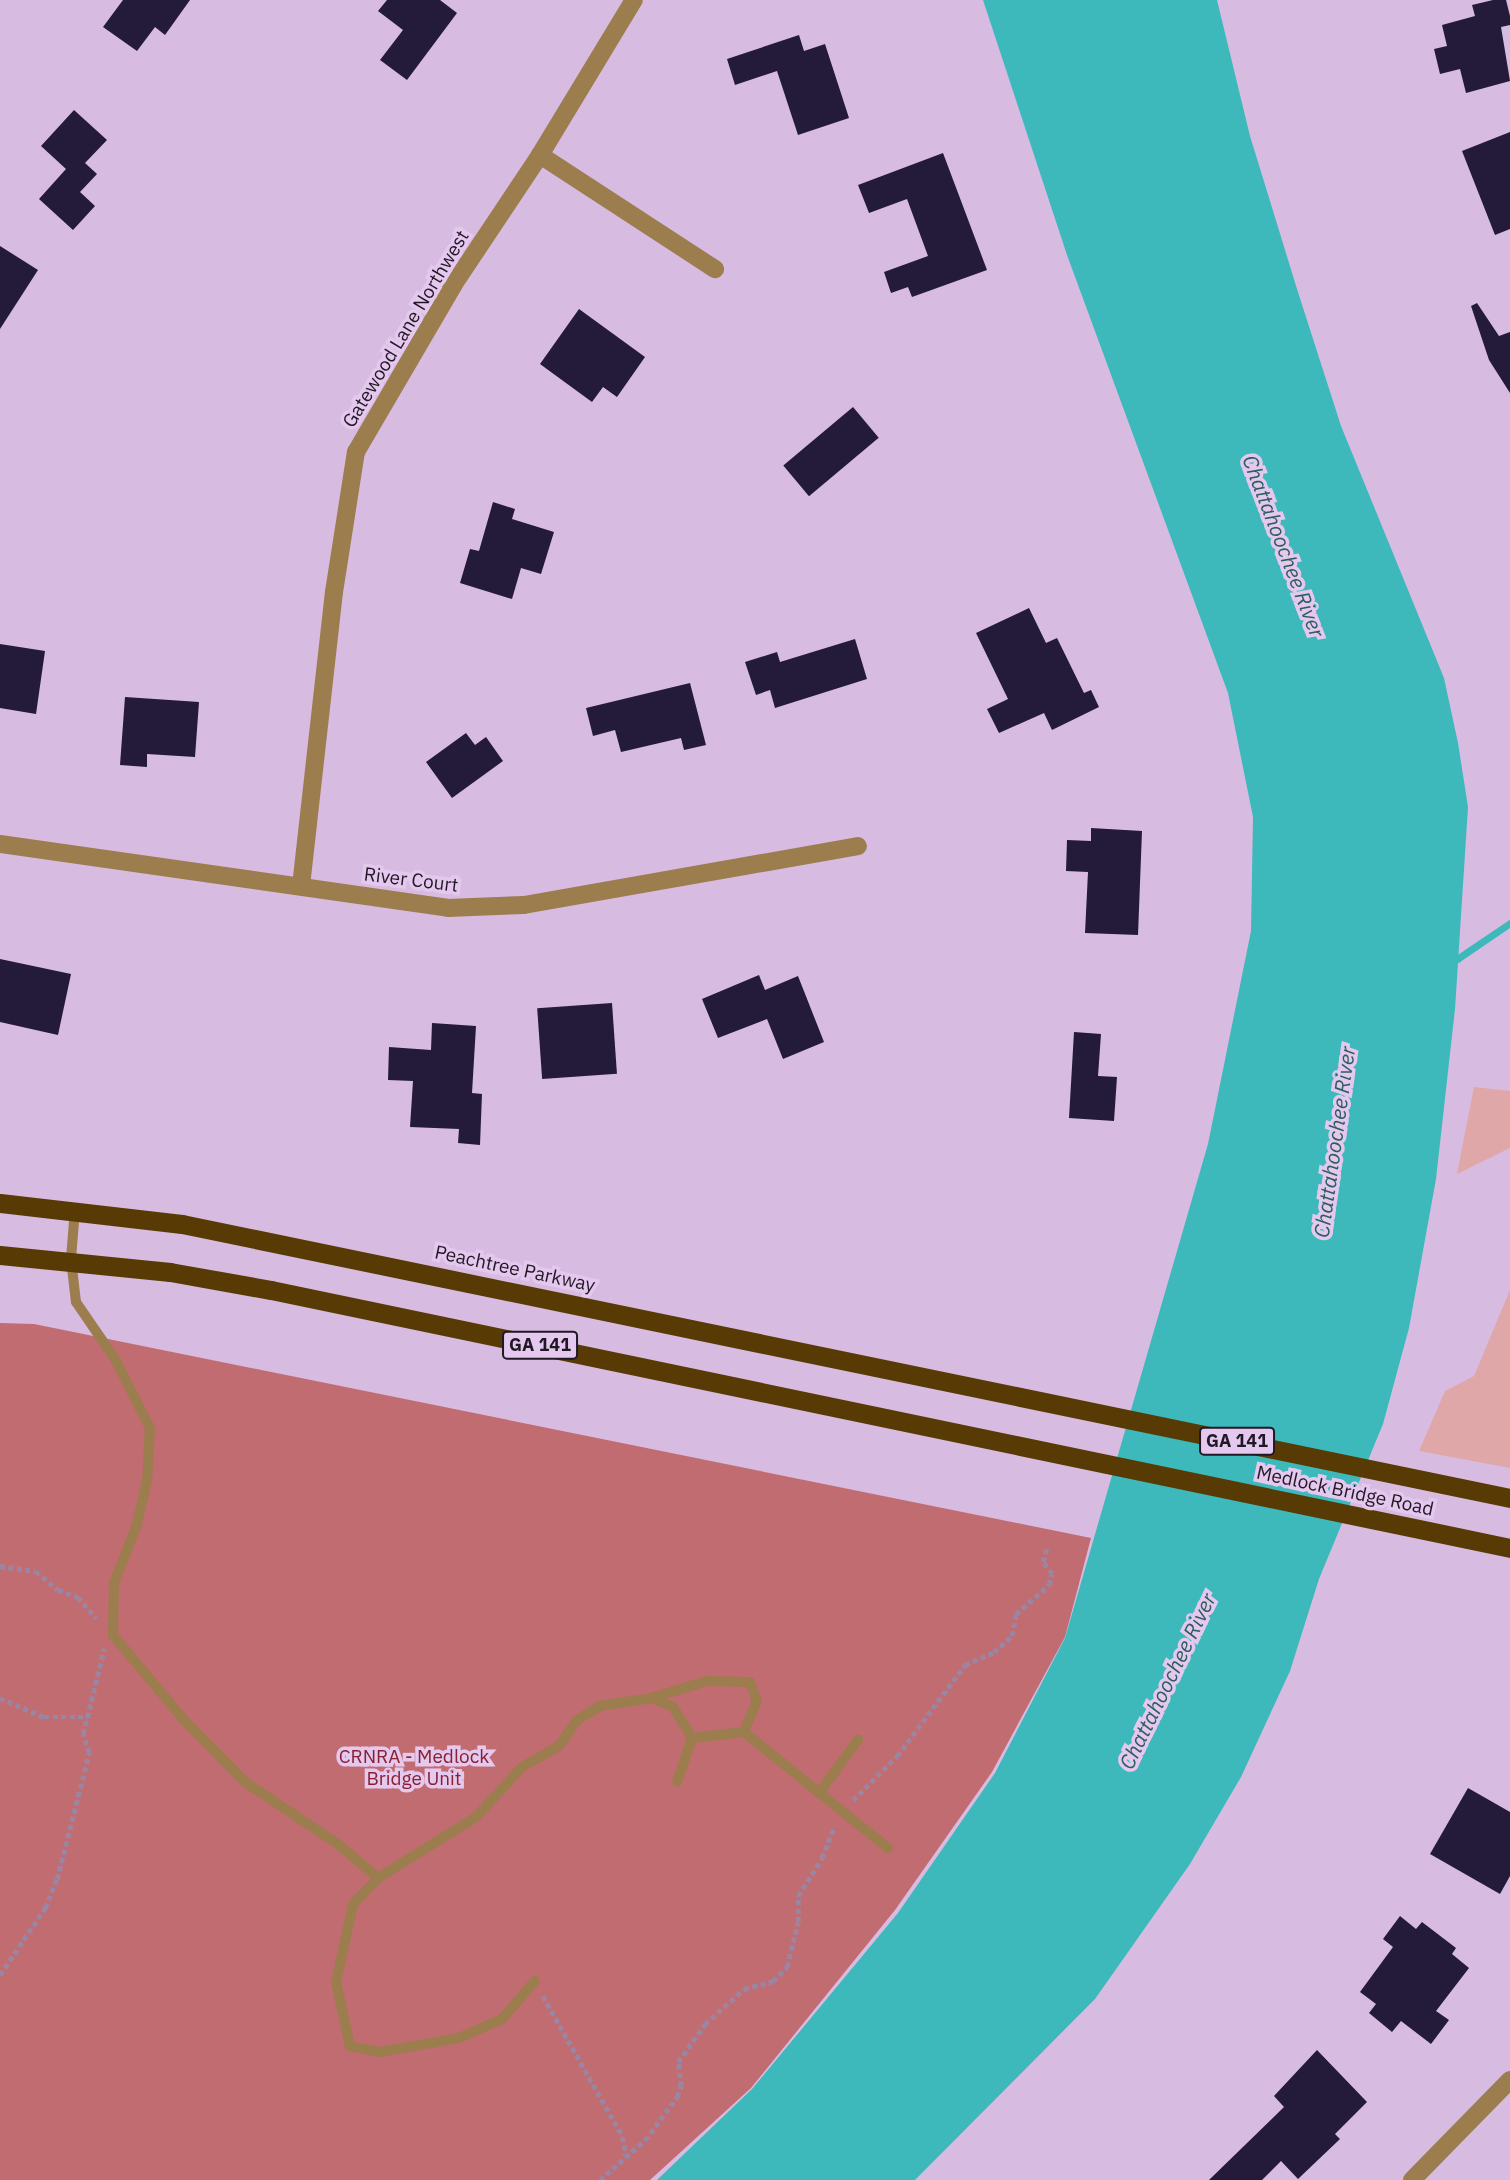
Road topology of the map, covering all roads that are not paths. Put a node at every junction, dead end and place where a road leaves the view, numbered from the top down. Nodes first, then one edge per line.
1 (634, 0) edge
2 (540, 155) junction
3 (715, 269) dead end
4 (0, 844) edge
5 (858, 846) dead end
6 (300, 886) junction
7 (0, 1203) edge
8 (75, 1209) junction
9 (0, 1255) edge
10 (71, 1259) junction
11 (1018, 1395) joint
12 (1510, 1498) edge
13 (1510, 1548) edge
14 (652, 1698) junction
15 (744, 1732) junction
16 (692, 1738) junction
17 (858, 1740) dead end
18 (677, 1782) dead end
19 (820, 1793) junction
20 (888, 1848) dead end
21 (378, 1878) junction
22 (535, 1981) road end
23 (1510, 2080) edge
24 (1412, 2180) edge

1 - 2 street, Gatewood Lane Northwest
2 - 3 street
2 - 6 street, Gatewood Lane Northwest
4 - 6 street, River Court
5 - 6 street, River Court
7 - 8 highway, Peachtree Parkway / GA 141
8 - 10 lane
8 - 11 highway, Peachtree Parkway / GA 141
9 - 10 highway, GA 141
10 - 13 highway, Medlock Bridge Road / GA 141
10 - 21 lane
11 - 12 highway, Medlock Bridge Road / GA 141
14 - 15 lane
14 - 16 lane
14 - 21 lane
15 - 16 lane
15 - 19 lane
16 - 18 lane
17 - 19 lane
19 - 20 lane
21 - 22 lane
23 - 24 street

